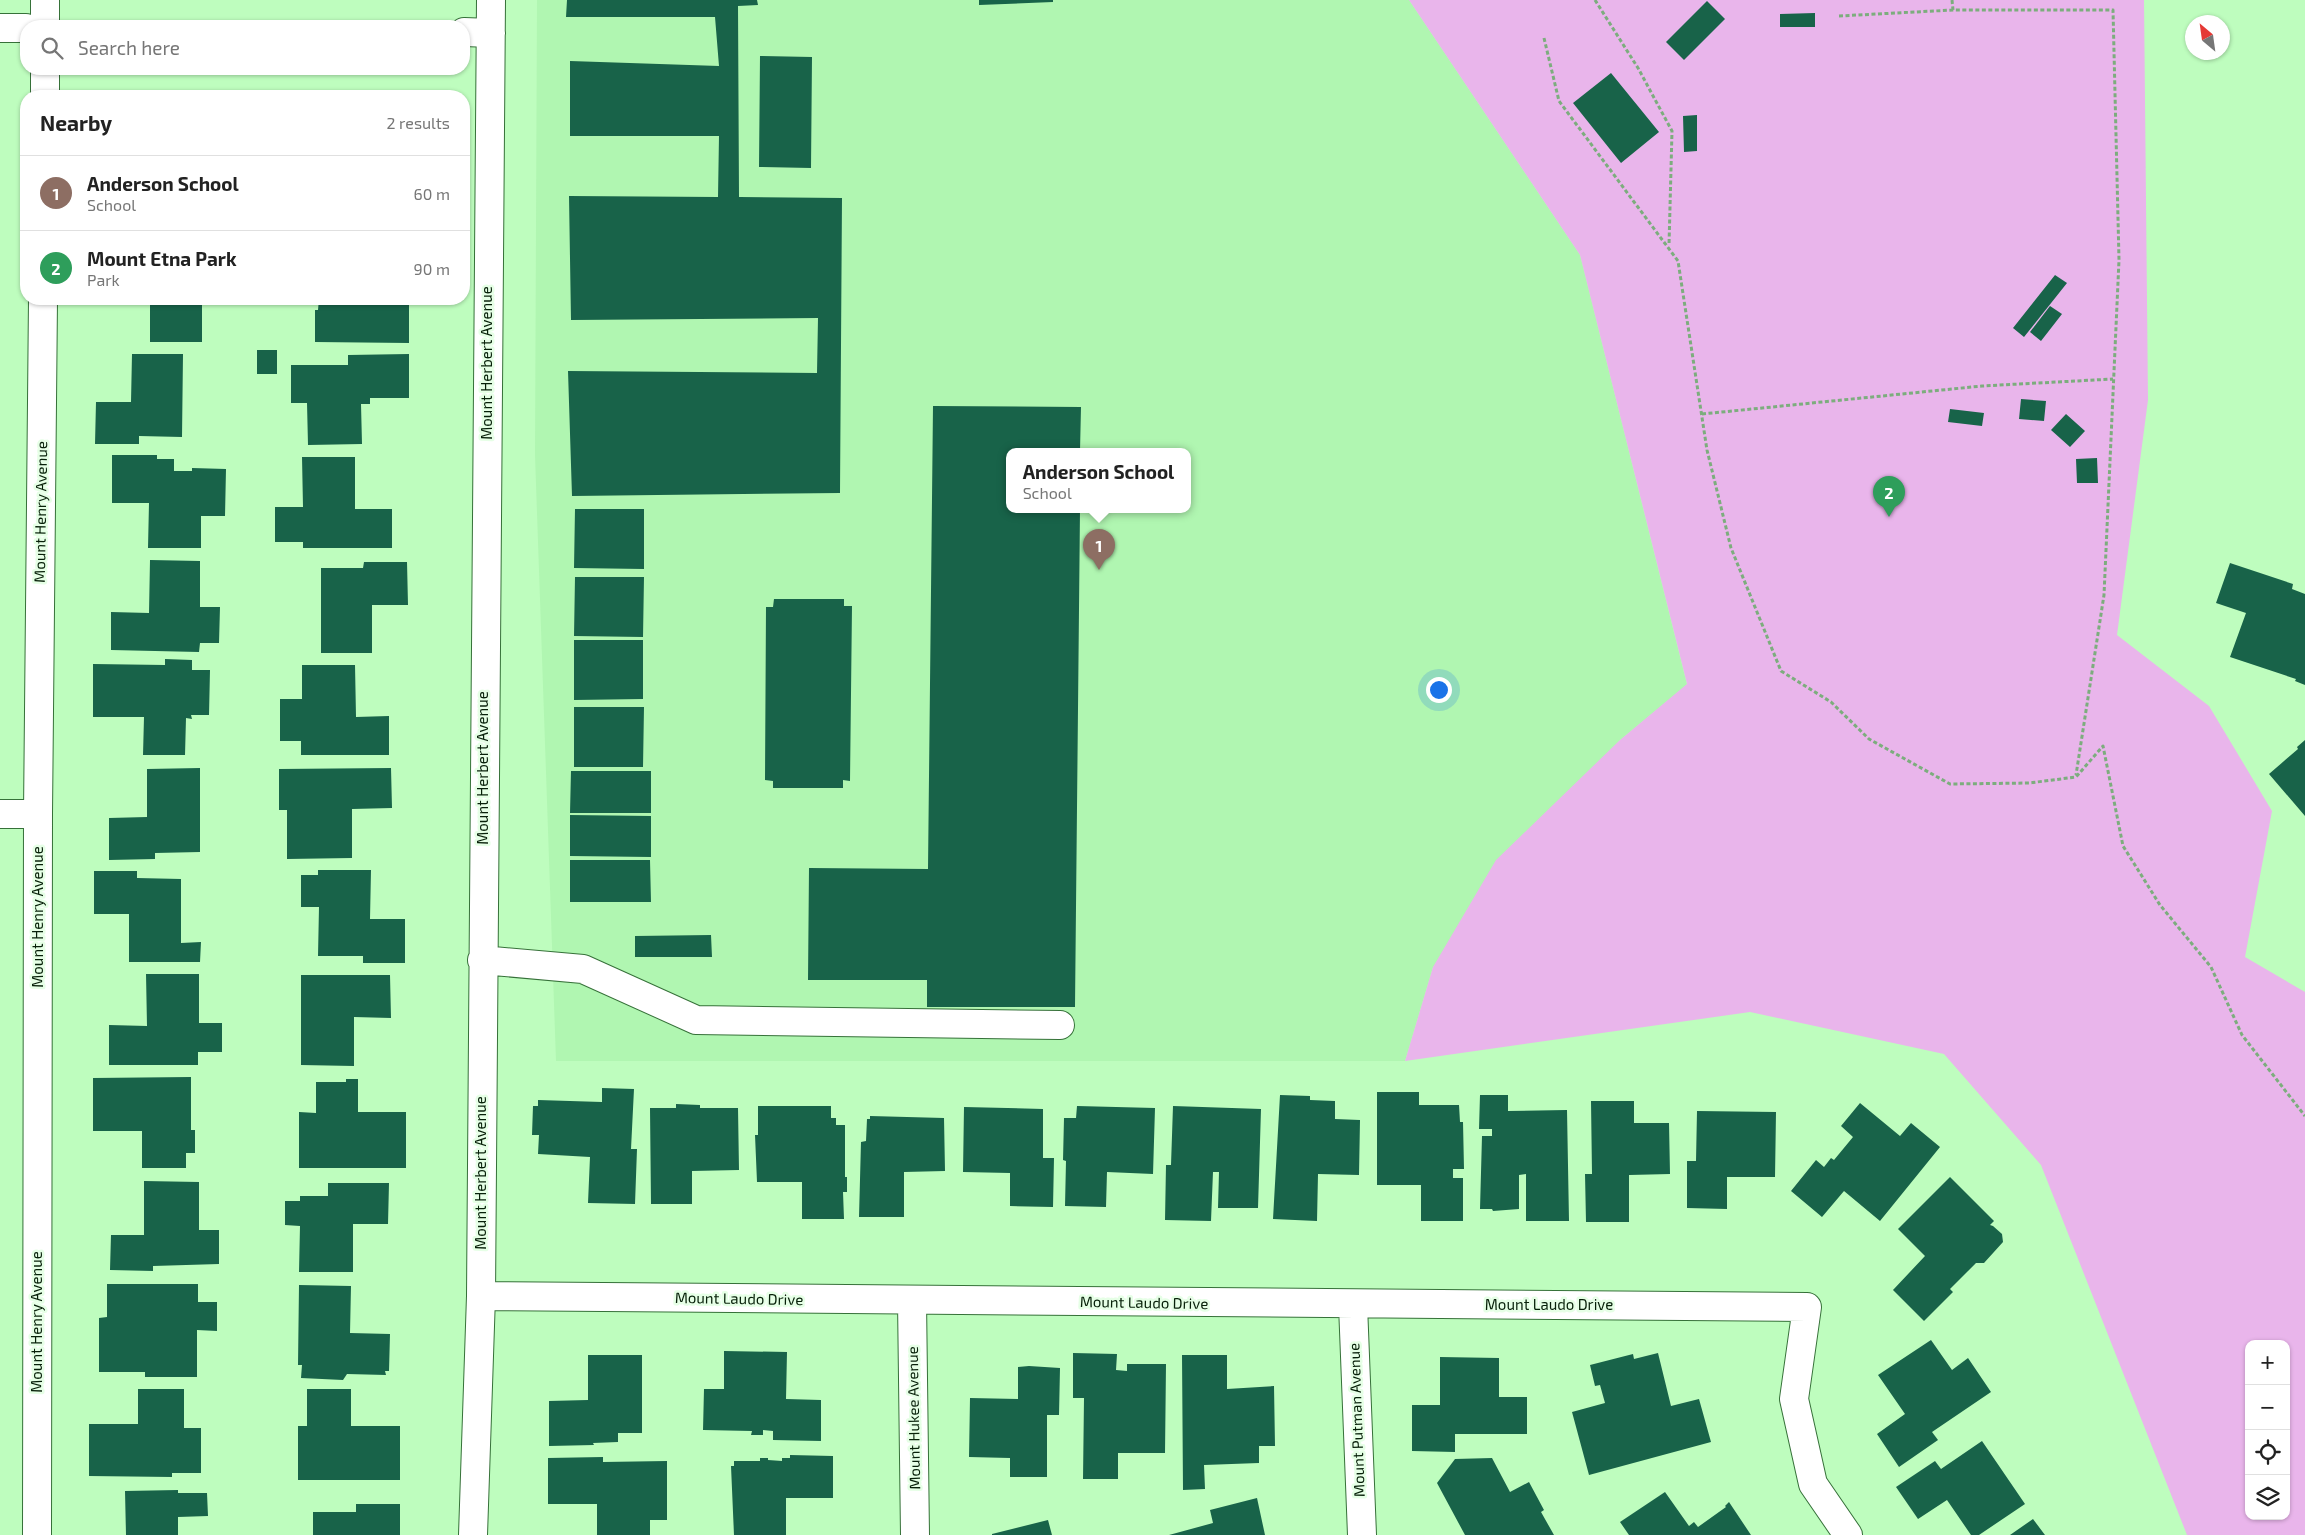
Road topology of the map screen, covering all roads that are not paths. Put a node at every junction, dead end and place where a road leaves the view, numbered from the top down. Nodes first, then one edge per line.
1 (46, 0) edge
2 (491, 0) edge
3 (45, 20) edge
4 (0, 28) edge
5 (20, 28) edge
6 (470, 32) edge
7 (491, 32) junction
8 (45, 75) edge
9 (45, 90) edge
10 (43, 305) edge
11 (0, 814) edge
12 (38, 814) junction
13 (482, 960) junction
14 (1060, 1025) dead end
15 (481, 1296) junction
16 (912, 1300) junction
17 (1353, 1304) junction
18 (37, 1535) edge
19 (473, 1535) edge
20 (916, 1535) edge
21 (1362, 1535) edge
22 (1848, 1535) edge

1 - 3 street
2 - 7 street, Mount Herbert Avenue
4 - 5 street
6 - 7 street
7 - 13 street, Mount Herbert Avenue
8 - 9 street
10 - 12 street, Mount Henry Avenue
11 - 12 street
12 - 18 street, Mount Henry Avenue
13 - 14 street
13 - 15 street, Mount Herbert Avenue
15 - 16 street, Mount Laudo Drive
15 - 19 street, Mount Herbert Avenue
16 - 17 street, Mount Laudo Drive
16 - 20 street, Mount Hukee Avenue
17 - 21 street, Mount Putman Avenue
17 - 22 street, Mount Laudo Drive

